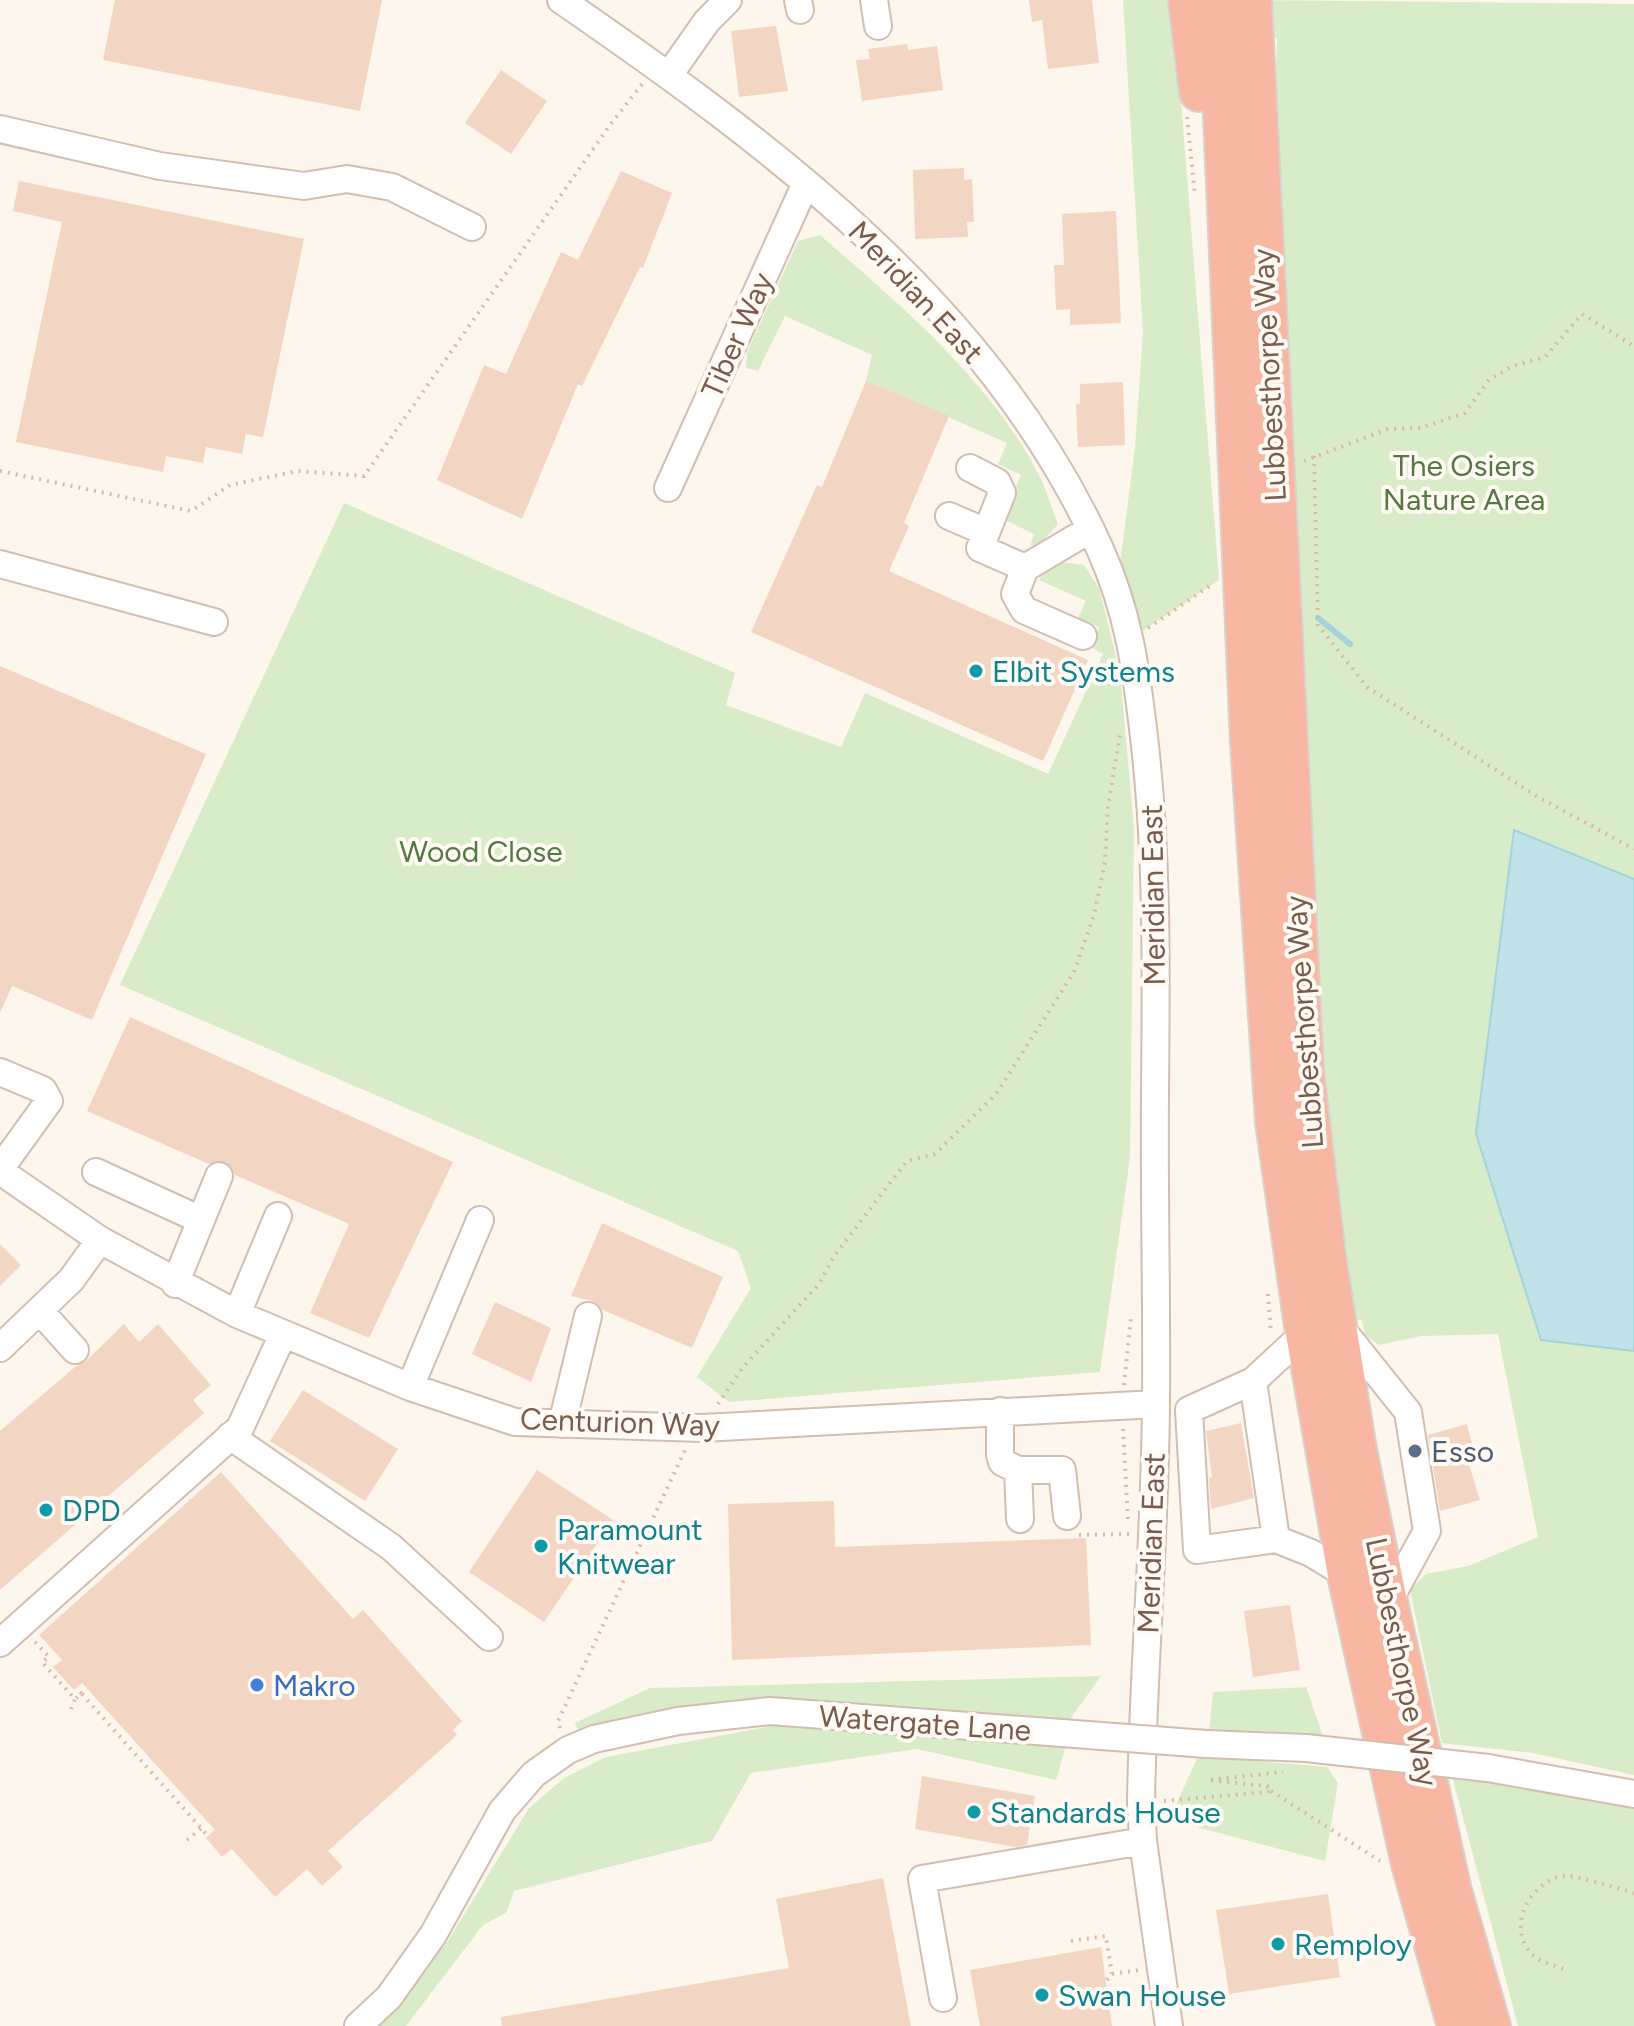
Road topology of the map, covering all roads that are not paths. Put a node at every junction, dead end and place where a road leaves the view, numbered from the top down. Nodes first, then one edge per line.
1 (561, 0) edge
2 (728, 0) edge
3 (874, 0) edge
4 (1188, 0) edge
5 (1218, 0) edge
6 (1252, 0) edge
7 (1278, 0) edge
8 (878, 26) dead end
9 (657, 79) junction
10 (0, 129) edge
11 (806, 183) junction
12 (472, 227) dead end
13 (1254, 395) junction
14 (970, 468) dead end
15 (668, 488) dead end
16 (949, 516) dead end
17 (1089, 530) junction
18 (986, 532) junction
19 (0, 564) edge
20 (1025, 568) junction
21 (214, 622) dead end
22 (1083, 636) dead end
23 (0, 1072) edge
24 (0, 1170) edge
25 (96, 1172) dead end
26 (219, 1176) dead end
27 (278, 1216) dead end
28 (201, 1220) junction
29 (480, 1220) dead end
30 (100, 1240) junction
31 (175, 1284) junction
32 (40, 1311) junction
33 (237, 1314) junction
34 (588, 1316) dead end
35 (1321, 1328) junction
36 (283, 1334) junction
37 (0, 1348) edge
38 (75, 1350) dead end
39 (1253, 1381) junction
40 (410, 1387) junction
41 (1156, 1404) junction
42 (1000, 1411) junction
43 (562, 1424) junction
44 (230, 1436) junction
45 (1018, 1470) junction
46 (1020, 1519) dead end
47 (1072, 1526) road end
48 (1276, 1539) junction
49 (1347, 1575) junction
50 (1388, 1602) junction
51 (489, 1637) dead end
52 (0, 1643) edge
53 (1634, 1794) edge
54 (1143, 1841) junction
55 (943, 1998) dead end
56 (358, 2026) edge
57 (1169, 2026) edge
58 (1457, 2026) edge
59 (1491, 2026) edge

1 - 9 street, Meridian East
2 - 9 street
3 - 8 street
4 - 13 highway
5 - 13 highway, Lubbesthorpe Way
6 - 13 highway, Lubbesthorpe Way
7 - 13 highway
9 - 11 street, Meridian East
10 - 12 street
11 - 15 street, Tiber Way
11 - 17 street, Meridian East
13 - 35 highway, Lubbesthorpe Way
13 - 35 highway, Lubbesthorpe Way
14 - 18 street
16 - 18 street
17 - 20 street
17 - 41 street, Meridian East
18 - 20 street
19 - 21 street
20 - 22 street
23 - 24 street
24 - 30 street, Centurion Way
25 - 28 street
26 - 28 street
27 - 33 street
28 - 31 street
29 - 40 street
30 - 31 street, Centurion Way
30 - 32 street
31 - 33 street, Centurion Way
32 - 37 street
32 - 38 street
33 - 36 street, Centurion Way
34 - 43 street
35 - 39 street
35 - 49 highway, Lubbesthorpe Way
35 - 50 highway, Lubbesthorpe Way
35 - 50 street
36 - 40 street, Centurion Way
36 - 44 street
39 - 48 street
39 - 48 street
40 - 43 street, Centurion Way
41 - 42 street, Centurion Way
41 - 54 street, Meridian East
42 - 43 street, Centurion Way
42 - 45 street
44 - 51 street
44 - 52 street
45 - 46 street
45 - 47 street
48 - 49 street
49 - 58 highway, Lubbesthorpe Way
50 - 59 highway, Lubbesthorpe Way
53 - 56 street, Watergate Lane, bridge
54 - 55 street
54 - 57 street, Meridian East

